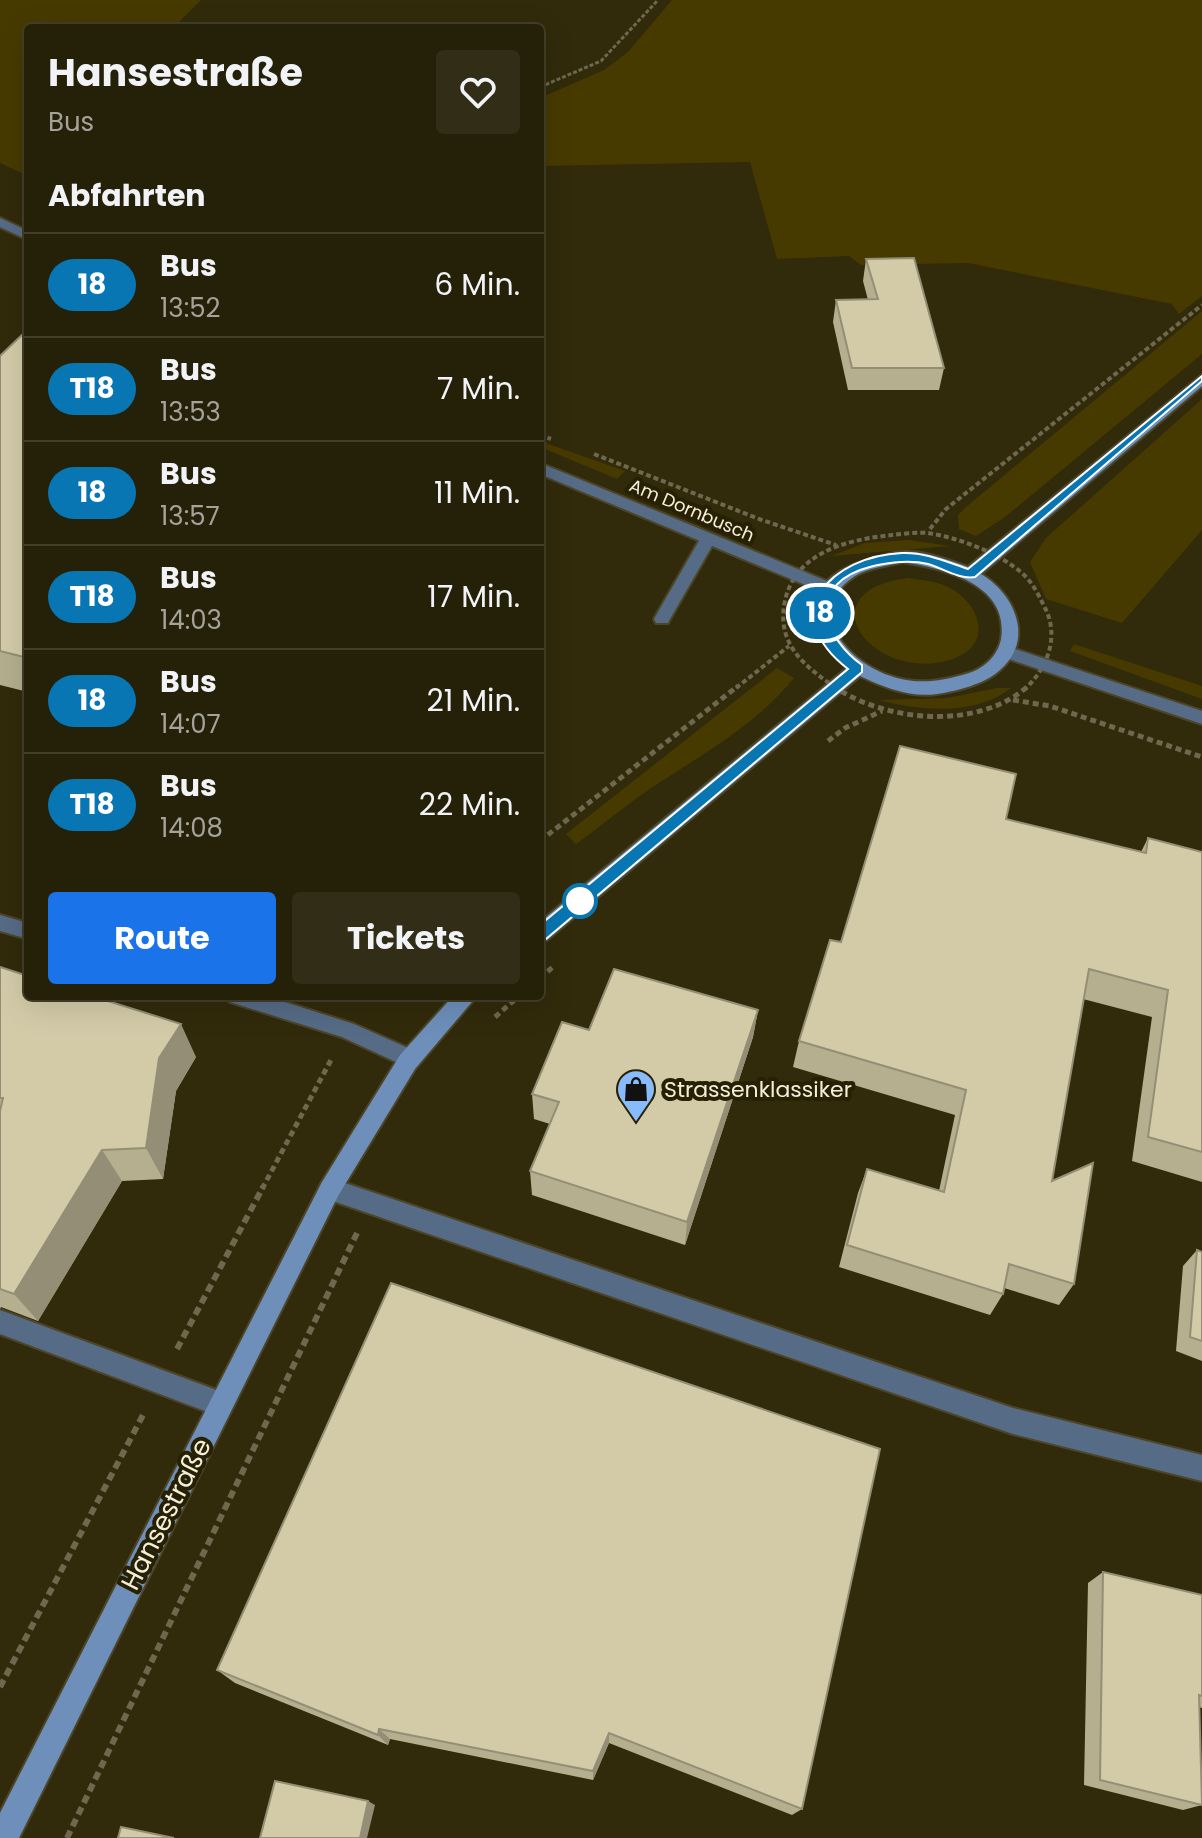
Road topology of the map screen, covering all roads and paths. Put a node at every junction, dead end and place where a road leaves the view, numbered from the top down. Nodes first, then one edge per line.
1 (658, 0) edge
2 (544, 85) edge
3 (0, 222) edge
4 (24, 234) edge
5 (1202, 305) edge
6 (1202, 379) edge
7 (544, 437) edge
8 (553, 440) dead end
9 (593, 453) dead end
10 (544, 470) edge
11 (927, 533) dead end
12 (708, 539) junction
13 (837, 545) dead end
14 (970, 574) junction
15 (828, 588) junction
16 (662, 619) dead end
17 (789, 646) dead end
18 (1006, 652) junction
19 (857, 669) junction
20 (1012, 700) dead end
21 (1202, 718) edge
22 (1202, 757) edge
23 (544, 838) edge
24 (0, 923) edge
25 (24, 930) edge
26 (544, 931) edge
27 (250, 1000) edge
28 (463, 1000) edge
29 (514, 1000) edge
30 (483, 1027) dead end
31 (347, 1030) junction
32 (409, 1059) junction
33 (330, 1189) junction
34 (371, 1203) junction
35 (0, 1322) edge
36 (160, 1381) junction
37 (221, 1404) junction
38 (1202, 1468) edge
39 (0, 1687) edge
40 (3, 1838) edge
41 (67, 1838) edge

1 - 2 path
3 - 4 street
5 - 11 path
6 - 14 main road
7 - 8 path
9 - 13 path
10 - 12 street, Am Dornbusch
12 - 15 street, Am Dornbusch
12 - 16 street
14 - 15 main road
14 - 18 main road
15 - 19 main road
17 - 23 path
18 - 19 main road
18 - 21 street
19 - 26 main road
20 - 22 path
24 - 25 street
27 - 31 street
28 - 32 main road, Hansestraße
29 - 30 path
31 - 32 street
31 - 36 path
32 - 33 main road, Hansestraße
33 - 34 street
33 - 37 main road, Hansestraße
34 - 38 street
34 - 41 path
35 - 36 street
36 - 37 street
36 - 39 path
37 - 40 main road, Hansestraße

